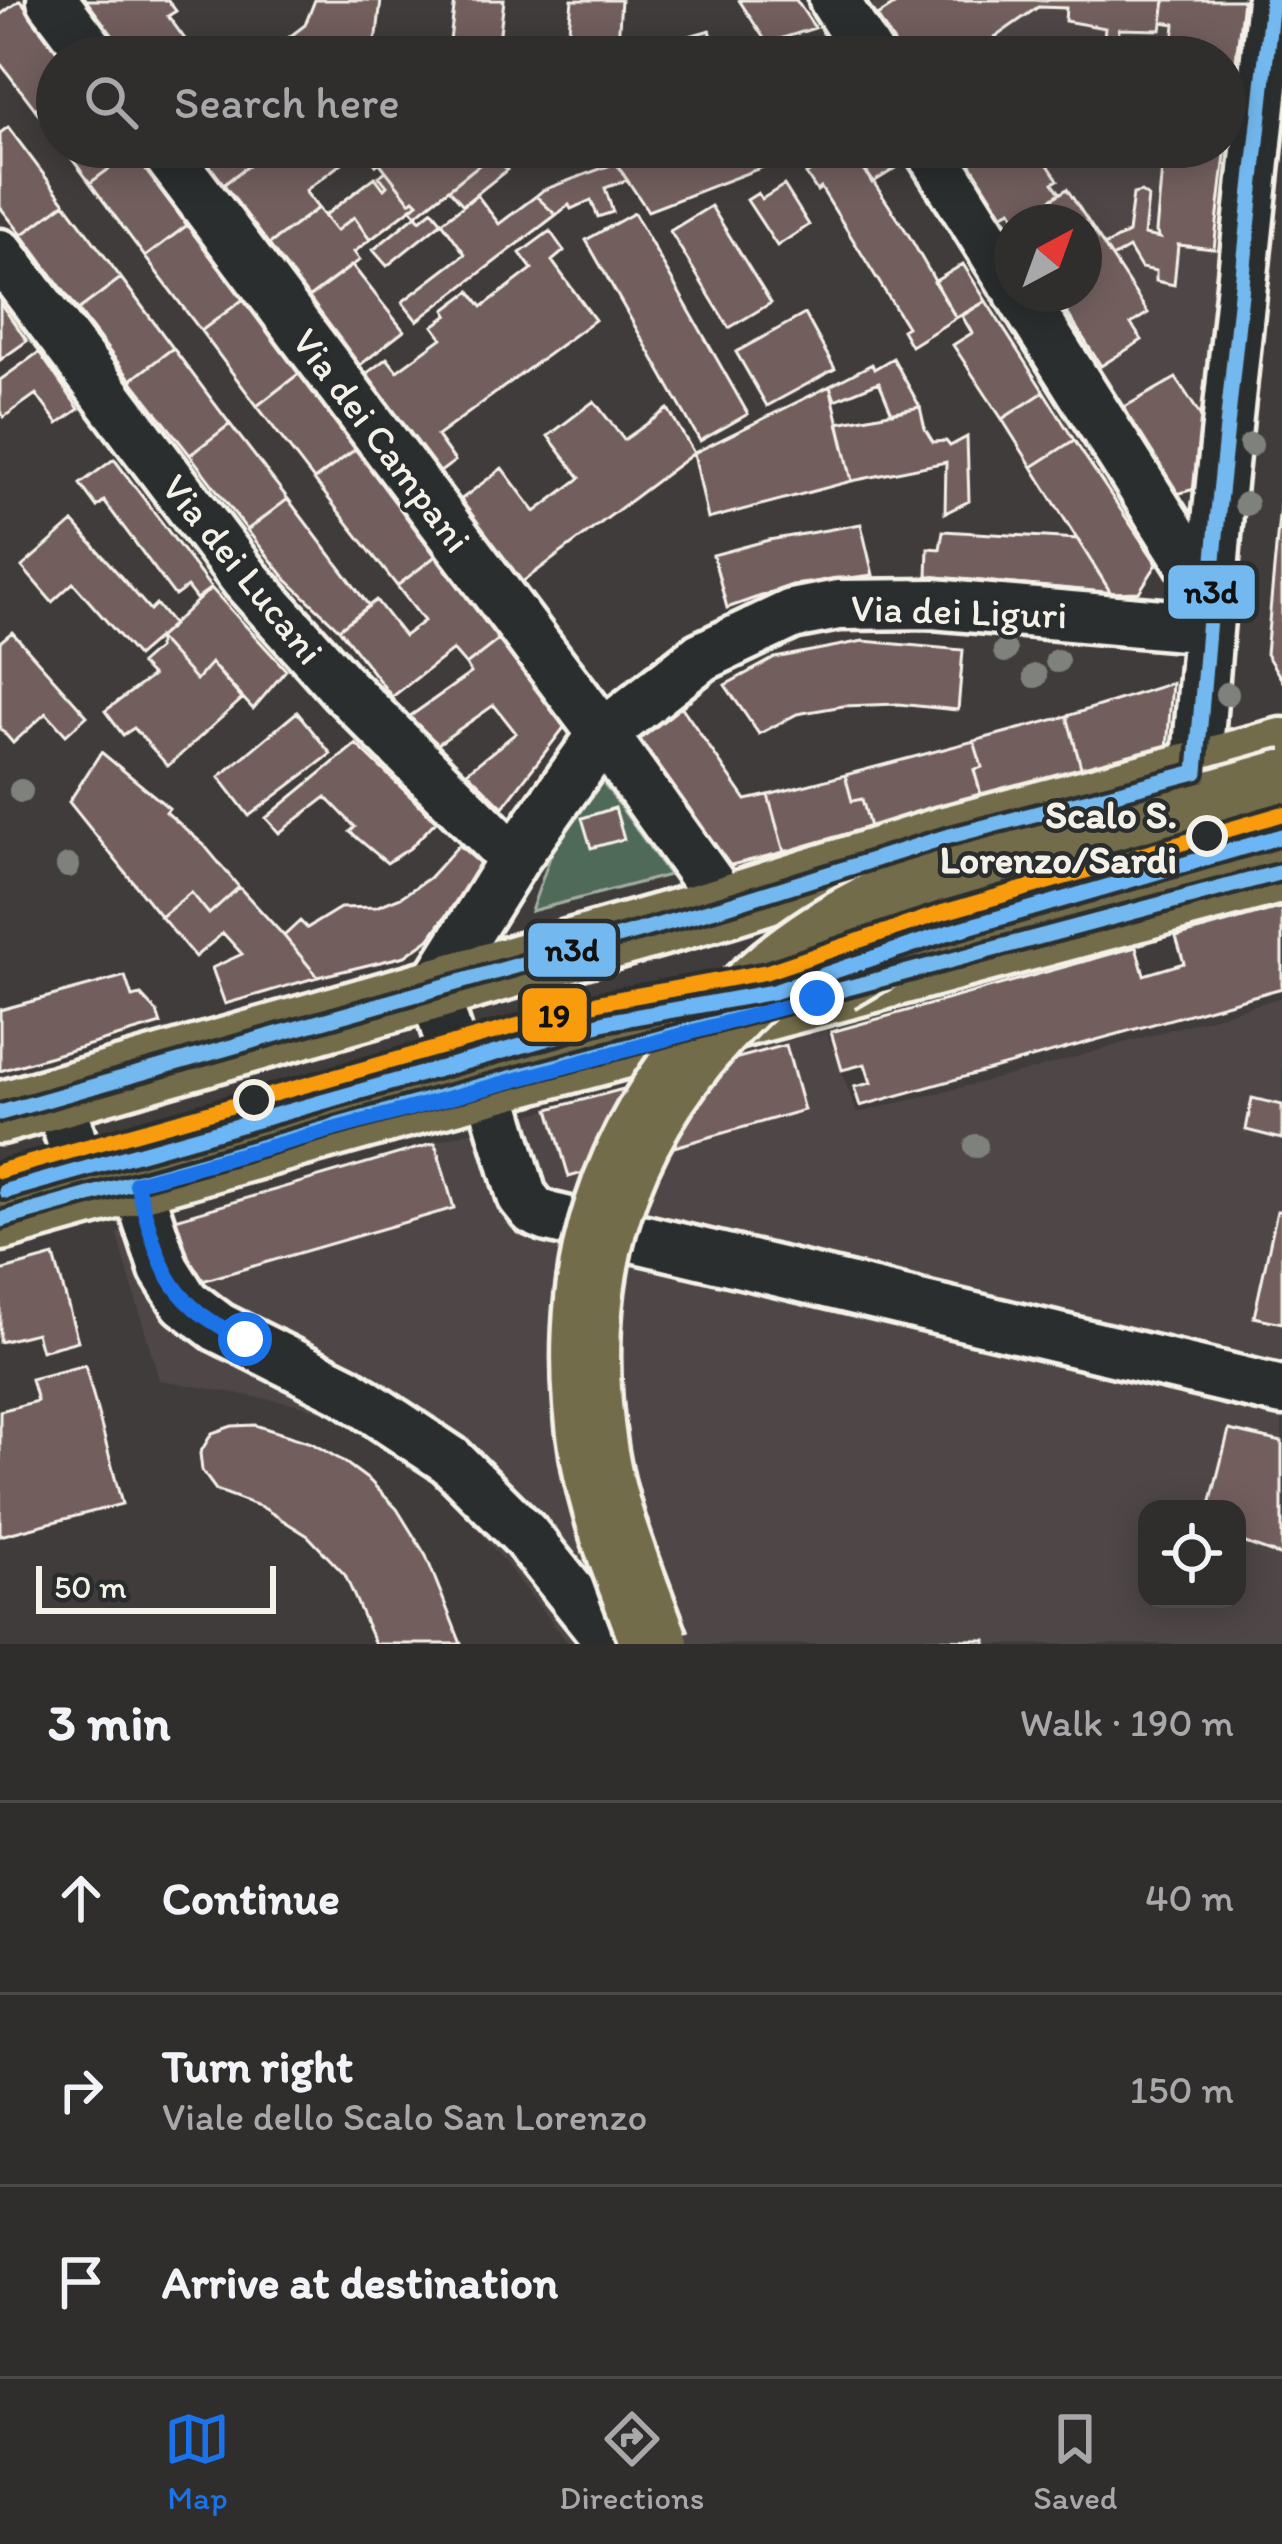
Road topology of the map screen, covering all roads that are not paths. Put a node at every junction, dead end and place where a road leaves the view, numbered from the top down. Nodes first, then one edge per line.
1 (52, 0) edge
2 (834, 0) edge
3 (1272, 0) edge
4 (79, 36) edge
5 (857, 36) edge
6 (178, 168) edge
7 (941, 168) edge
8 (1263, 251) edge
9 (994, 252) edge
10 (0, 254) edge
11 (1031, 312) edge
12 (1209, 611) junction
13 (603, 734) junction
14 (1282, 749) edge
15 (1196, 772) junction
16 (1282, 784) edge
17 (1282, 832) edge
18 (514, 859) junction
19 (1282, 872) edge
20 (726, 906) junction
21 (433, 989) junction
22 (478, 1088) junction
23 (58, 1098) junction
24 (0, 1113) edge
25 (113, 1189) junction
26 (0, 1220) edge
27 (1282, 1391) edge
28 (612, 1644) edge
29 (655, 1644) edge
30 (684, 1644) edge

1 - 4 street
2 - 5 street
3 - 8 street
6 - 13 street, Via dei Campani
7 - 9 street
8 - 12 street
10 - 18 street, Via dei Lucani
11 - 12 street
12 - 13 street, Via dei Liguri
12 - 15 street
13 - 18 street, Via dei Liguri
13 - 20 street, Via dei Campani
14 - 15 main road
15 - 20 main road
16 - 29 highway, bridge
17 - 30 highway, bridge
18 - 21 street, Via dei Liguri
19 - 22 main road
20 - 21 main road
21 - 22 street
21 - 23 main road
22 - 25 main road
22 - 27 street
23 - 24 main road
23 - 25 street
25 - 26 main road
25 - 28 street

